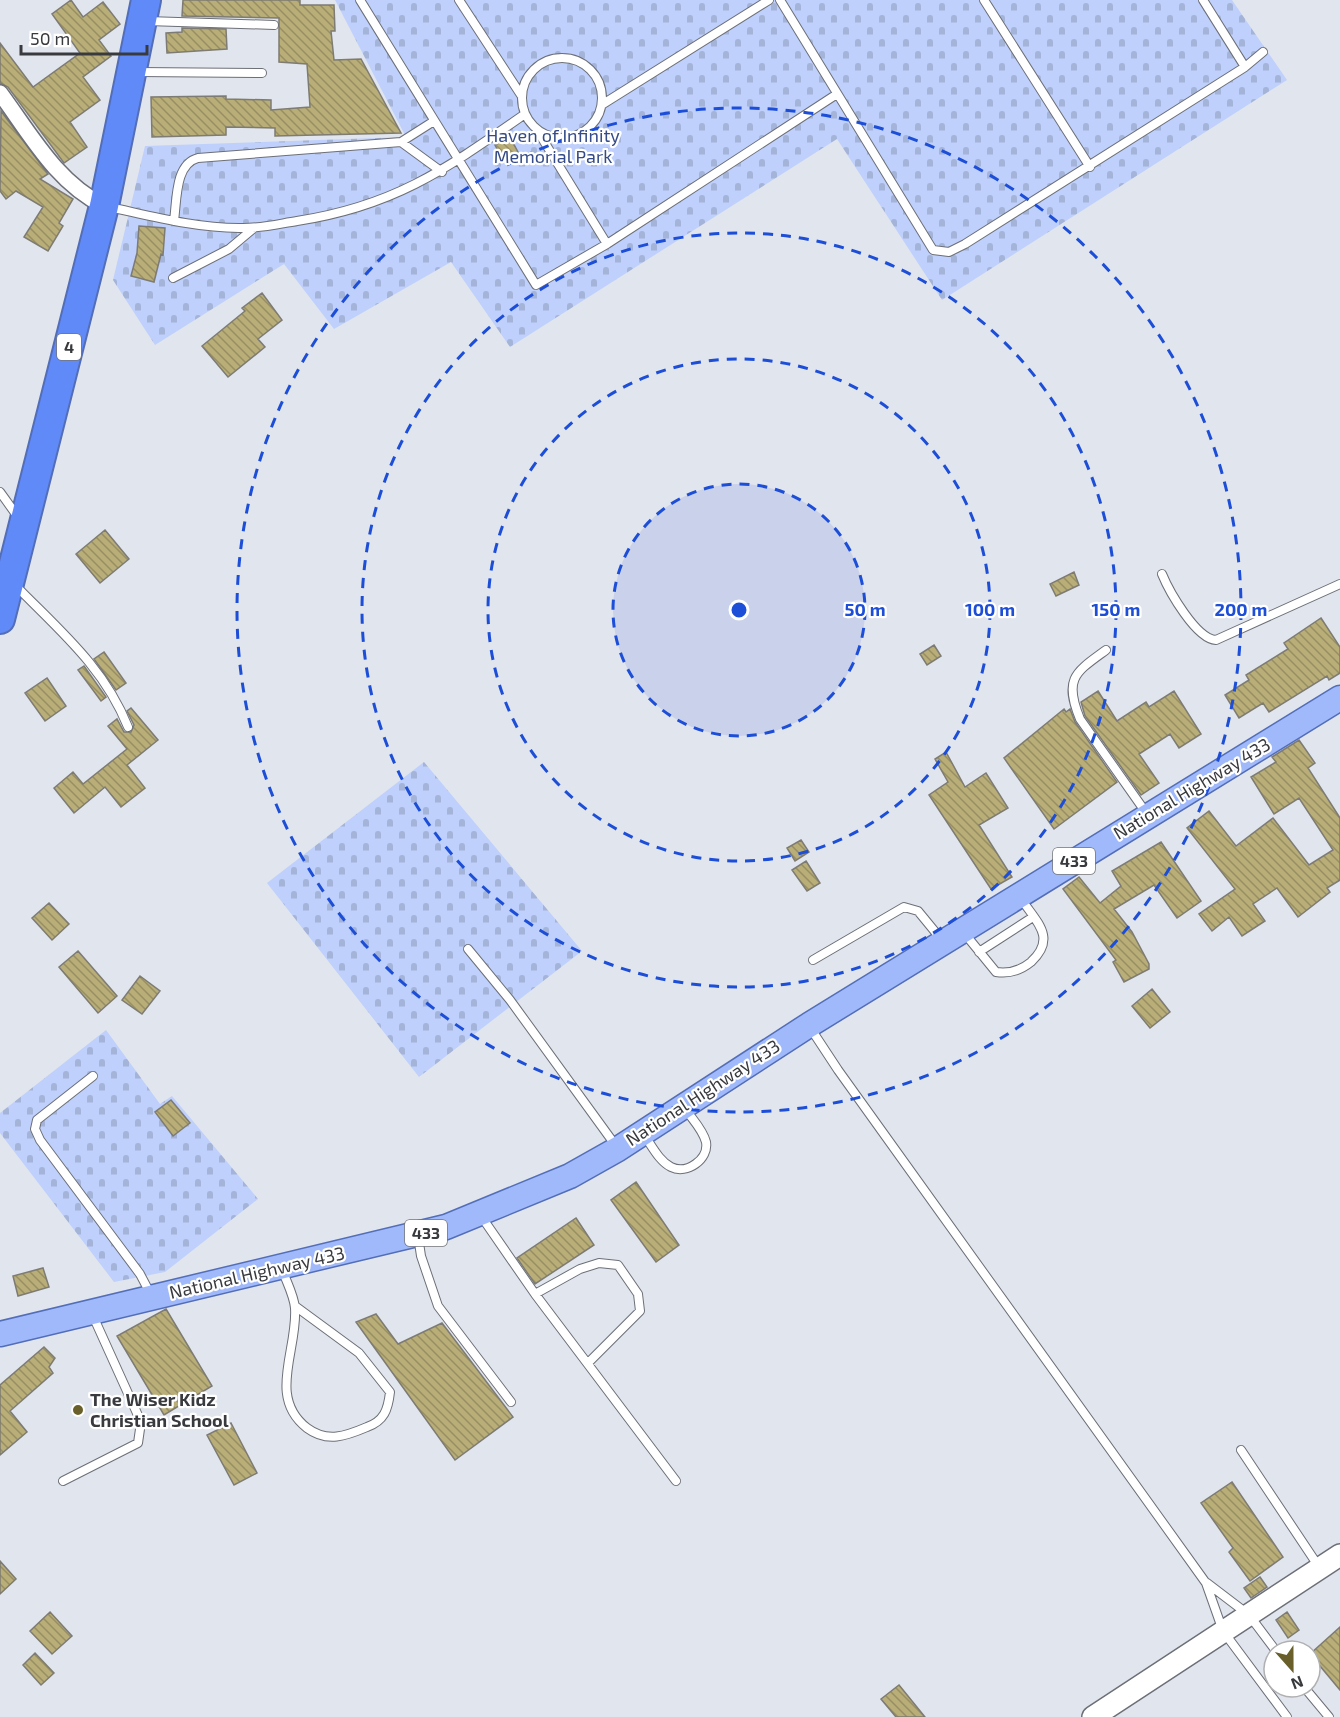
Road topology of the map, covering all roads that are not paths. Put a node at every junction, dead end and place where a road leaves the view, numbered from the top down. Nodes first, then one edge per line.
1 (360, 0) edge
2 (769, 0) edge
3 (780, 0) edge
4 (984, 0) edge
5 (1203, 0) edge
6 (463, 1) edge
7 (144, 10) edge
8 (274, 25) dead end
9 (1263, 52) dead end
10 (1245, 67) junction
11 (131, 72) junction
12 (262, 74) dead end
13 (0, 93) edge
14 (837, 94) junction
15 (521, 95) junction
16 (603, 104) junction
17 (525, 114) junction
18 (434, 121) junction
19 (537, 130) junction
20 (401, 142) junction
21 (458, 161) junction
22 (1090, 166) junction
23 (442, 172) junction
24 (104, 206) junction
25 (174, 221) junction
26 (254, 228) junction
27 (607, 244) junction
28 (173, 279) dead end
29 (0, 492) edge
30 (24, 525) junction
31 (1161, 574) dead end
32 (10, 581) junction
33 (1340, 584) edge
34 (0, 619) edge
35 (1106, 650) dead end
36 (1340, 698) edge
37 (128, 727) dead end
38 (1148, 816) junction
39 (1019, 896) junction
40 (1033, 917) junction
41 (953, 937) junction
42 (468, 949) dead end
43 (979, 952) junction
44 (813, 960) dead end
45 (809, 1025) junction
46 (93, 1076) dead end
47 (683, 1107) junction
48 (643, 1133) junction
49 (618, 1149) junction
50 (480, 1215) junction
51 (418, 1235) junction
52 (281, 1268) junction
53 (535, 1294) junction
54 (153, 1297) junction
55 (295, 1306) junction
56 (91, 1312) junction
57 (0, 1334) edge
58 (588, 1363) junction
59 (511, 1402) dead end
60 (1241, 1450) dead end
61 (676, 1480) dead end
62 (63, 1481) dead end
63 (1340, 1555) edge
64 (1320, 1568) junction
65 (1206, 1583) junction
66 (1248, 1614) junction
67 (1223, 1631) junction
68 (1267, 1639) edge
69 (1314, 1699) edge
70 (1093, 1717) edge
71 (1287, 1717) edge
72 (1329, 1717) edge

1 - 18 lane
2 - 16 lane
3 - 14 lane
4 - 22 lane
5 - 10 lane
6 - 15 lane
7 - 8 lane
7 - 11 highway, 4
9 - 10 lane
10 - 22 lane
11 - 12 lane
11 - 24 highway, 4
13 - 24 street
14 - 22 lane
14 - 27 lane
15 - 16 lane
15 - 17 lane
16 - 19 lane
17 - 19 lane
17 - 21 lane
18 - 20 lane
18 - 21 lane
19 - 27 lane
20 - 23 lane
20 - 25 lane
21 - 23 lane
21 - 27 lane
23 - 26 lane
24 - 25 lane
24 - 30 highway, 4
25 - 26 lane
26 - 28 lane
29 - 30 lane
30 - 32 highway, 4
31 - 33 lane
32 - 34 highway, 4
32 - 37 lane
35 - 38 lane
36 - 38 main road, National Highway 433 / 433
38 - 39 main road, National Highway 433 / 433
39 - 40 lane
39 - 41 main road, National Highway 433 / 433
40 - 43 lane
40 - 43 lane
41 - 43 lane
41 - 44 lane
41 - 45 main road, National Highway 433 / 433
42 - 49 lane
45 - 47 main road, National Highway 433 / 433
45 - 65 lane
46 - 54 lane
47 - 48 main road, National Highway 433 / 433
47 - 48 lane
48 - 49 main road, National Highway 433 / 433
49 - 50 main road, National Highway 433 / 433
50 - 51 main road, National Highway 433 / 433
50 - 53 lane
51 - 52 main road, National Highway 433 / 433
51 - 59 lane
52 - 54 main road, National Highway 433 / 433
52 - 55 lane
53 - 58 lane
53 - 58 lane
54 - 56 main road, National Highway 433 / 433
55 - 55 lane
56 - 57 main road, National Highway 433 / 433
56 - 62 lane
58 - 61 lane
60 - 64 lane
63 - 64 street
64 - 66 street
65 - 66 lane
65 - 67 lane
66 - 67 street
66 - 68 lane
67 - 70 street
67 - 71 lane
69 - 72 lane

